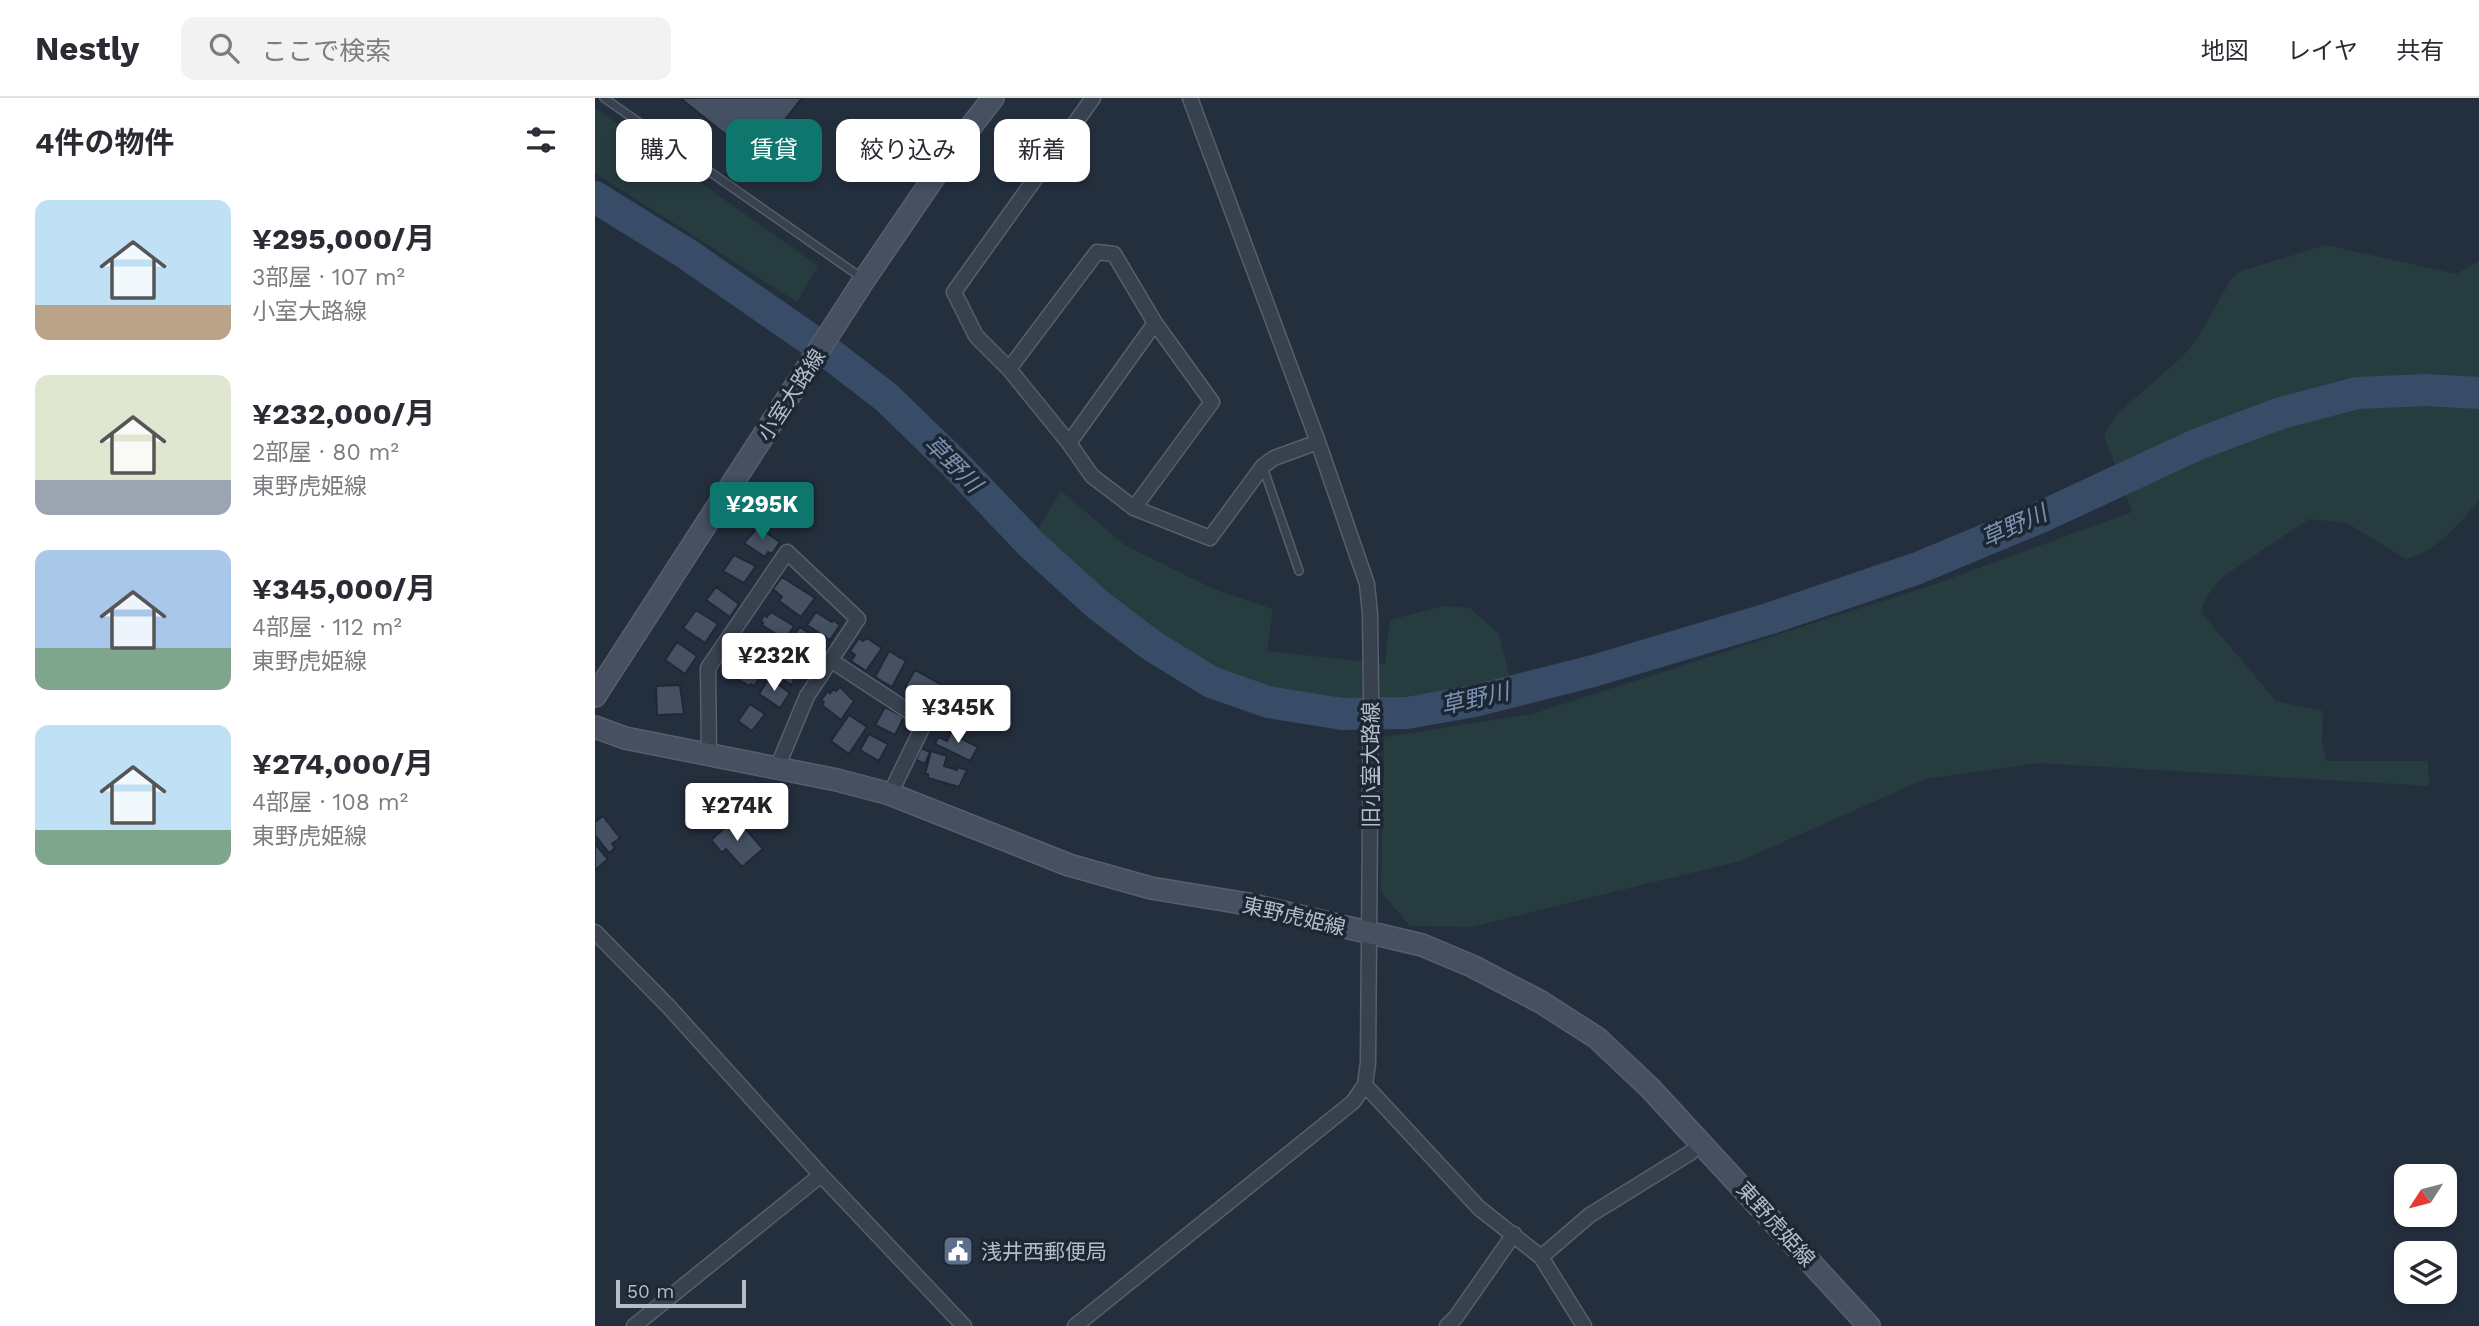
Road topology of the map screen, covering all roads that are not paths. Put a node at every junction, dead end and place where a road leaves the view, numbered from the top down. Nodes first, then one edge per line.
1 (604, 98) edge
2 (993, 98) edge
3 (1093, 98) edge
4 (1190, 98) edge
5 (862, 283) junction
6 (1155, 323) junction
7 (1009, 369) junction
8 (1318, 442) junction
9 (1069, 443) junction
10 (1263, 466) junction
11 (1134, 508) junction
12 (1299, 571) dead end
13 (832, 661) junction
14 (595, 696) edge
15 (595, 727) edge
16 (709, 754) junction
17 (776, 768) junction
18 (890, 794) junction
19 (595, 932) edge
20 (1370, 934) junction
21 (1365, 1085) junction
22 (1701, 1142) junction
23 (821, 1175) junction
24 (1514, 1234) junction
25 (1541, 1257) junction
26 (634, 1326) edge
27 (964, 1326) edge
28 (1075, 1326) edge
29 (1447, 1326) edge
30 (1584, 1326) edge
31 (1869, 1326) edge

1 - 5 lane
2 - 5 main road, 小室大路線
3 - 7 street
4 - 8 street, 旧小室大路線
5 - 14 main road, 小室大路線
6 - 7 street
6 - 9 street
6 - 11 street
7 - 9 street
8 - 10 street
8 - 20 street, 旧小室大路線
9 - 11 street
10 - 11 street
10 - 12 lane
13 - 16 street
13 - 17 street
13 - 18 street
15 - 16 main road, 東野虎姫線
16 - 17 main road, 東野虎姫線
17 - 18 main road, 東野虎姫線
18 - 20 main road, 東野虎姫線
19 - 23 street
20 - 21 street, 旧小室大路線
20 - 22 main road, 東野虎姫線
21 - 24 street
21 - 28 street
22 - 25 street
22 - 31 main road, 東野虎姫線
23 - 26 street
23 - 27 street
24 - 25 street
24 - 29 street
25 - 30 street

